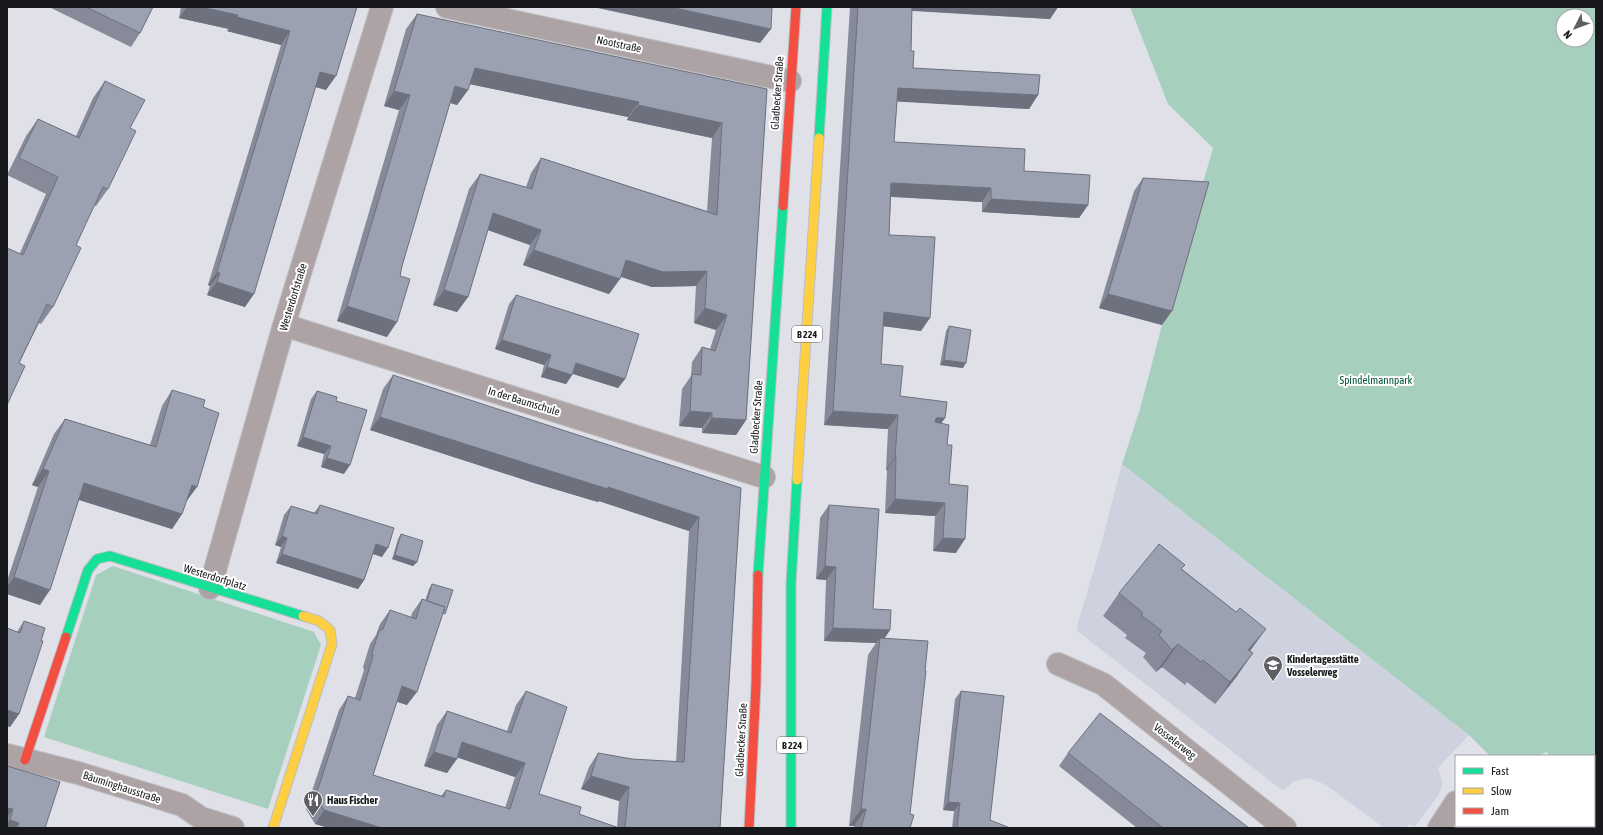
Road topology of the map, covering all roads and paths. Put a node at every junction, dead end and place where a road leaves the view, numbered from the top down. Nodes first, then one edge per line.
1 (382, 7) edge
2 (447, 7) edge
3 (796, 7) edge
4 (827, 7) edge
5 (790, 81) junction
6 (284, 324) junction
7 (764, 477) junction
8 (210, 588) junction
9 (1058, 664) dead end
10 (16, 757) edge
11 (1455, 804) edge
12 (233, 828) edge
13 (273, 828) edge
14 (749, 828) edge
15 (792, 828) edge
16 (1285, 828) edge
17 (1439, 828) edge

1 - 6 street, Westerdorfstraße
2 - 5 street, Nootstraße
3 - 5 main road, Gladbecker Straße
4 - 15 main road, B 224
5 - 7 main road, Gladbecker Straße
6 - 7 street, In der Baumschule
6 - 8 street, Westerdorfstraße
7 - 14 main road, Gladbecker Straße
8 - 10 main road, Westerdorfplatz
8 - 13 main road, Westerdorfplatz
9 - 16 street, Vosselerweg
10 - 12 street, Bäuminghausstraße
11 - 17 street

